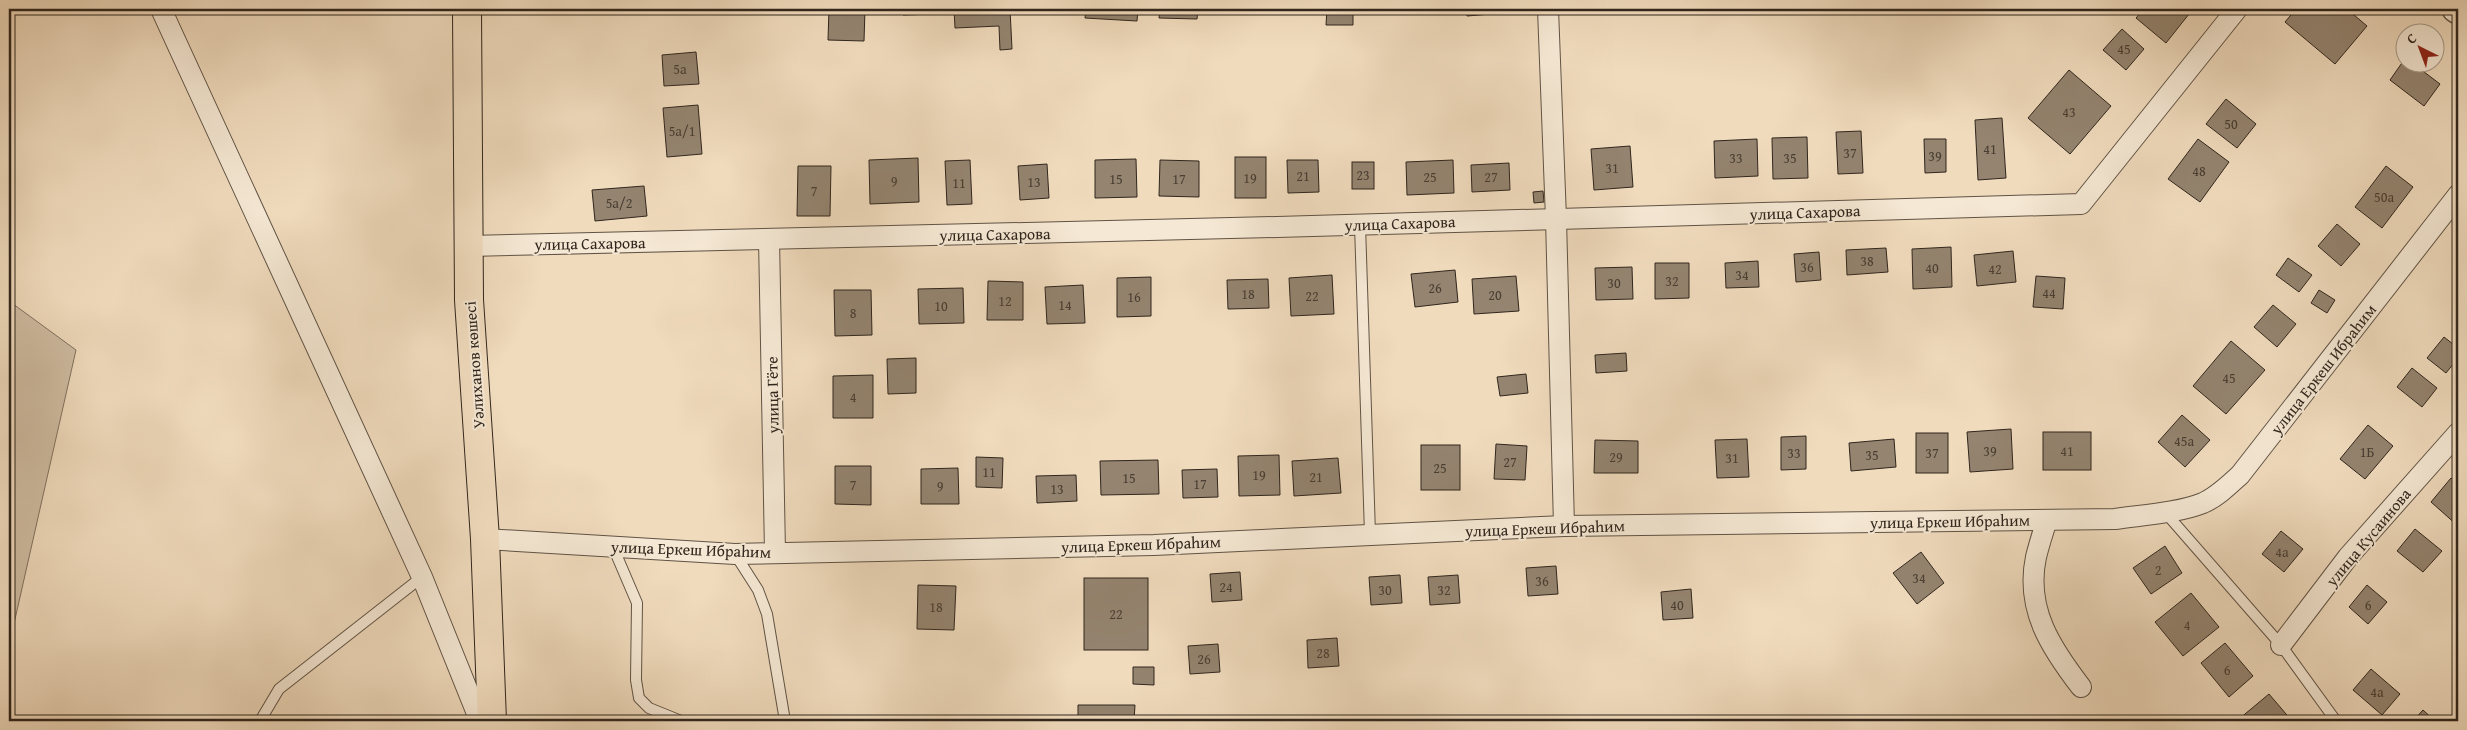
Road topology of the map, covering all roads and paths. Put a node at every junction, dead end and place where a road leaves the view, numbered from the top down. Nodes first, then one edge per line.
1 (161, 9) edge
2 (467, 9) edge
3 (1548, 9) edge
4 (2237, 9) edge
5 (2455, 9) edge
6 (2458, 11) edge
7 (2458, 195) edge
8 (1556, 219) junction
9 (1360, 225) junction
10 (769, 238) junction
11 (469, 246) junction
12 (2458, 433) edge
13 (2164, 511) junction
14 (2047, 520) junction
15 (1564, 526) junction
16 (1370, 534) junction
17 (485, 540) junction
18 (613, 547) junction
19 (775, 552) junction
20 (735, 554) junction
21 (422, 577) junction
22 (2281, 645) junction
23 (2080, 688) dead end
24 (260, 721) edge
25 (480, 721) edge
26 (492, 721) edge
27 (681, 721) edge
28 (784, 721) edge
29 (2336, 721) edge

1 - 21 street
2 - 11 main road, Уәлиханов көшесі
3 - 8 street
4 - 8 street, улица Сахарова
5 - 6 street
7 - 13 street, улица Еркеш Ибраһим
8 - 9 street, улица Сахарова
8 - 15 street
9 - 10 street, улица Сахарова
9 - 16 lane
10 - 11 street, улица Сахарова
10 - 19 street, улица Гёте
11 - 17 main road, Уәлиханов көшесі
12 - 22 street, улица Кусаинова
13 - 14 street, улица Еркеш Ибраһим
13 - 22 lane
14 - 15 street, улица Еркеш Ибраһим
14 - 23 street
15 - 16 street, улица Еркеш Ибраһим
16 - 19 street, улица Еркеш Ибраһим
17 - 18 street, улица Еркеш Ибраһим
17 - 26 main road, Уәлиханов көшесі
18 - 20 street, улица Еркеш Ибраһим
18 - 27 lane
19 - 20 street, улица Еркеш Ибраһим
20 - 28 lane
21 - 24 lane
21 - 25 street
22 - 29 lane

